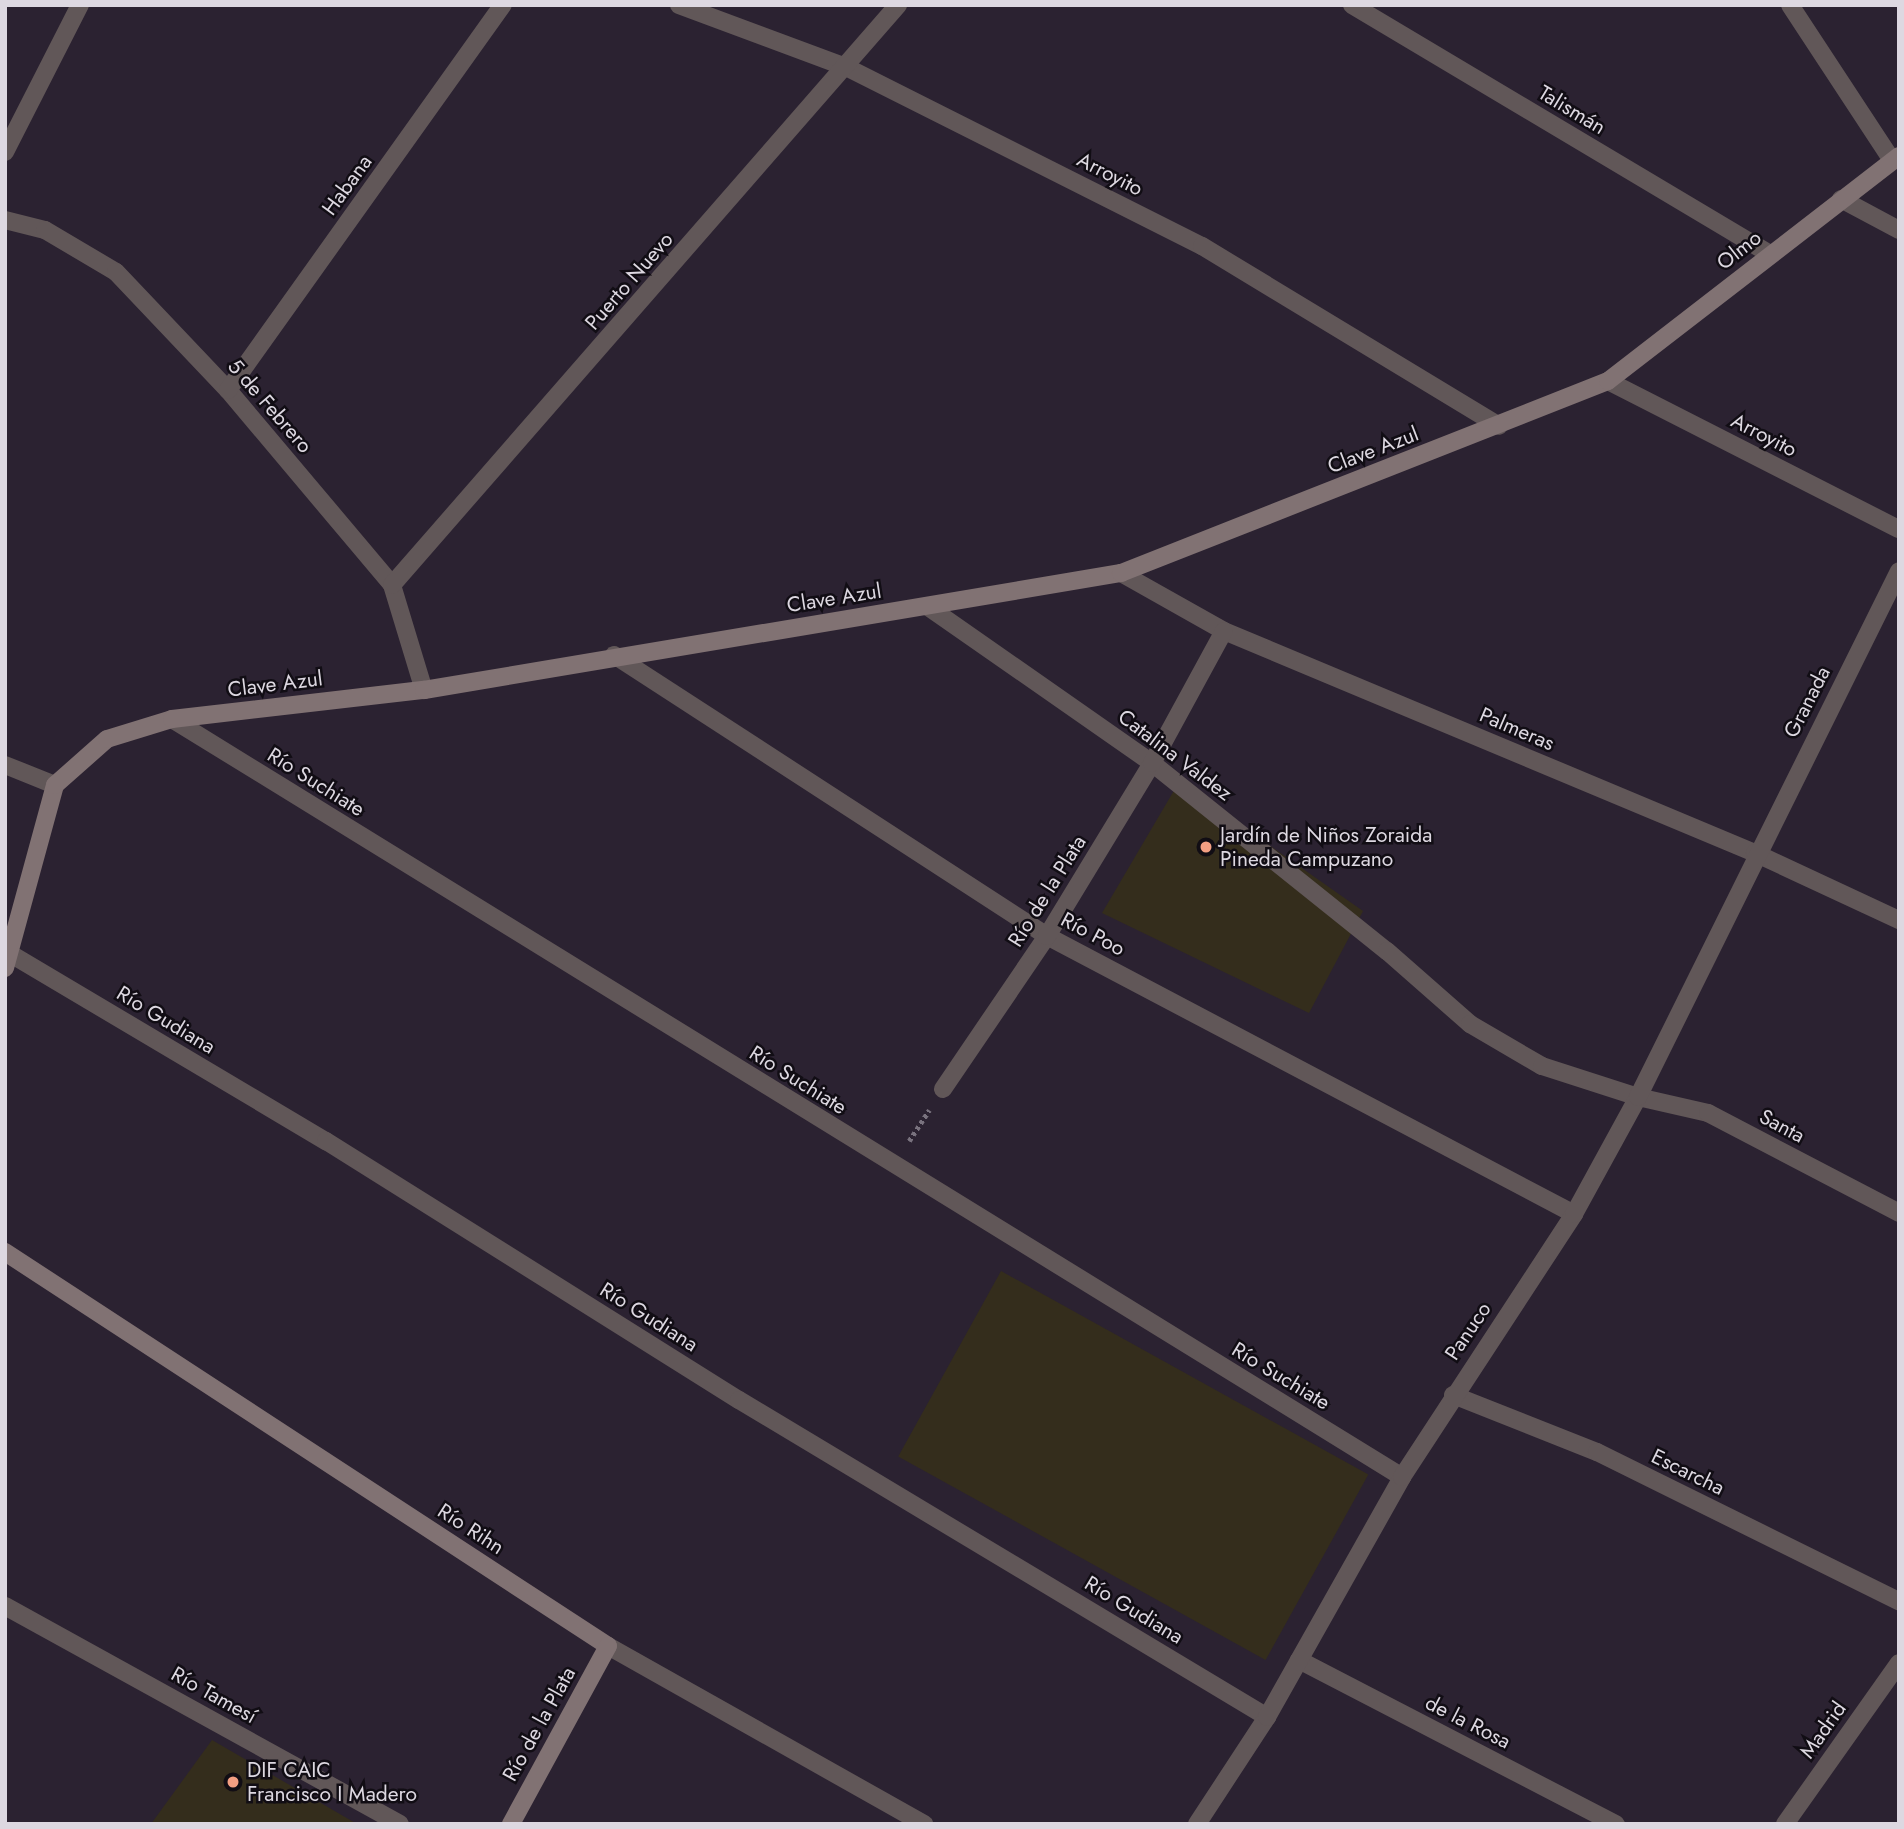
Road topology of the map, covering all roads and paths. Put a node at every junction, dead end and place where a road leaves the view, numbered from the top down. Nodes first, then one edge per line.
1 (80, 5) edge
2 (503, 5) edge
3 (679, 5) edge
4 (898, 5) edge
5 (1352, 5) edge
6 (1790, 5) edge
7 (848, 68) junction
8 (5, 152) edge
9 (1896, 158) edge
10 (1841, 199) junction
11 (5, 220) edge
12 (1899, 230) edge
13 (1769, 254) junction
14 (1608, 382) junction
15 (228, 390) junction
16 (1499, 426) junction
17 (1899, 529) edge
18 (1899, 571) edge
19 (1121, 573) junction
20 (392, 585) junction
21 (928, 606) junction
22 (1224, 631) junction
23 (614, 655) junction
24 (424, 690) junction
25 (172, 719) junction
26 (1152, 763) junction
27 (5, 765) edge
28 (55, 785) junction
29 (1755, 853) junction
30 (1899, 920) edge
31 (1047, 936) junction
32 (7, 960) edge
33 (943, 1089) joint
34 (1638, 1097) junction
35 (892, 1166) junction
36 (1574, 1213) junction
37 (1899, 1213) edge
38 (5, 1252) edge
39 (1452, 1395) junction
40 (1402, 1477) junction
41 (1899, 1601) edge
42 (5, 1606) edge
43 (608, 1646) junction
44 (1299, 1660) junction
45 (1899, 1663) edge
46 (1268, 1717) junction
47 (400, 1824) edge
48 (511, 1824) edge
49 (923, 1824) edge
50 (1198, 1824) edge
51 (1616, 1824) edge
52 (1785, 1824) edge

1 - 8 street
2 - 15 street, Habana
3 - 7 street, Arroyito
4 - 7 street, Puerto Nuevo
5 - 13 street, Talismán
6 - 9 street
7 - 16 street, Arroyito
7 - 20 street, Puerto Nuevo
9 - 10 main road, Olmo
10 - 12 street
10 - 13 main road, Olmo
11 - 15 street, 5 de Febrero
13 - 14 main road, Olmo
14 - 16 main road, Clave Azul
14 - 17 street, Arroyito
15 - 20 street, 5 de Febrero
16 - 19 main road, Clave Azul
18 - 29 street, Granada
19 - 21 main road, Clave Azul
19 - 22 street, Palmeras
20 - 24 street, 5 de Febrero
21 - 23 main road, Clave Azul
21 - 26 street, Catalina Valdez
22 - 26 street, Río de la Plata
22 - 29 street, Palmeras
23 - 24 main road, Clave Azul
23 - 31 street, Río Poo
24 - 25 main road, Clave Azul
25 - 28 main road, Clave Azul
25 - 35 street, Río Suchiate
26 - 31 street, Río de la Plata
26 - 34 street, Catalina Valdez
27 - 28 street
28 - 32 main road
29 - 30 street, Palmeras
29 - 34 street, Panuco
31 - 33 street, Río de la Plata
31 - 36 street, Río Poo
32 - 46 street, Río Gudiana
33 - 35 path
34 - 36 street, Panuco
34 - 37 street, Santa
35 - 40 street, Río Suchiate
36 - 39 street, Panuco
38 - 43 main road, Río Rihn
39 - 40 street, Panuco
39 - 41 street, Escarcha
40 - 44 street, Panuco
42 - 47 street, Río Tamesí
43 - 48 main road, Río de la Plata
43 - 49 street, Río Rihn
44 - 46 street, Panuco
44 - 51 street, de la Rosa
45 - 52 street, Madrid
46 - 50 street, Panuco

